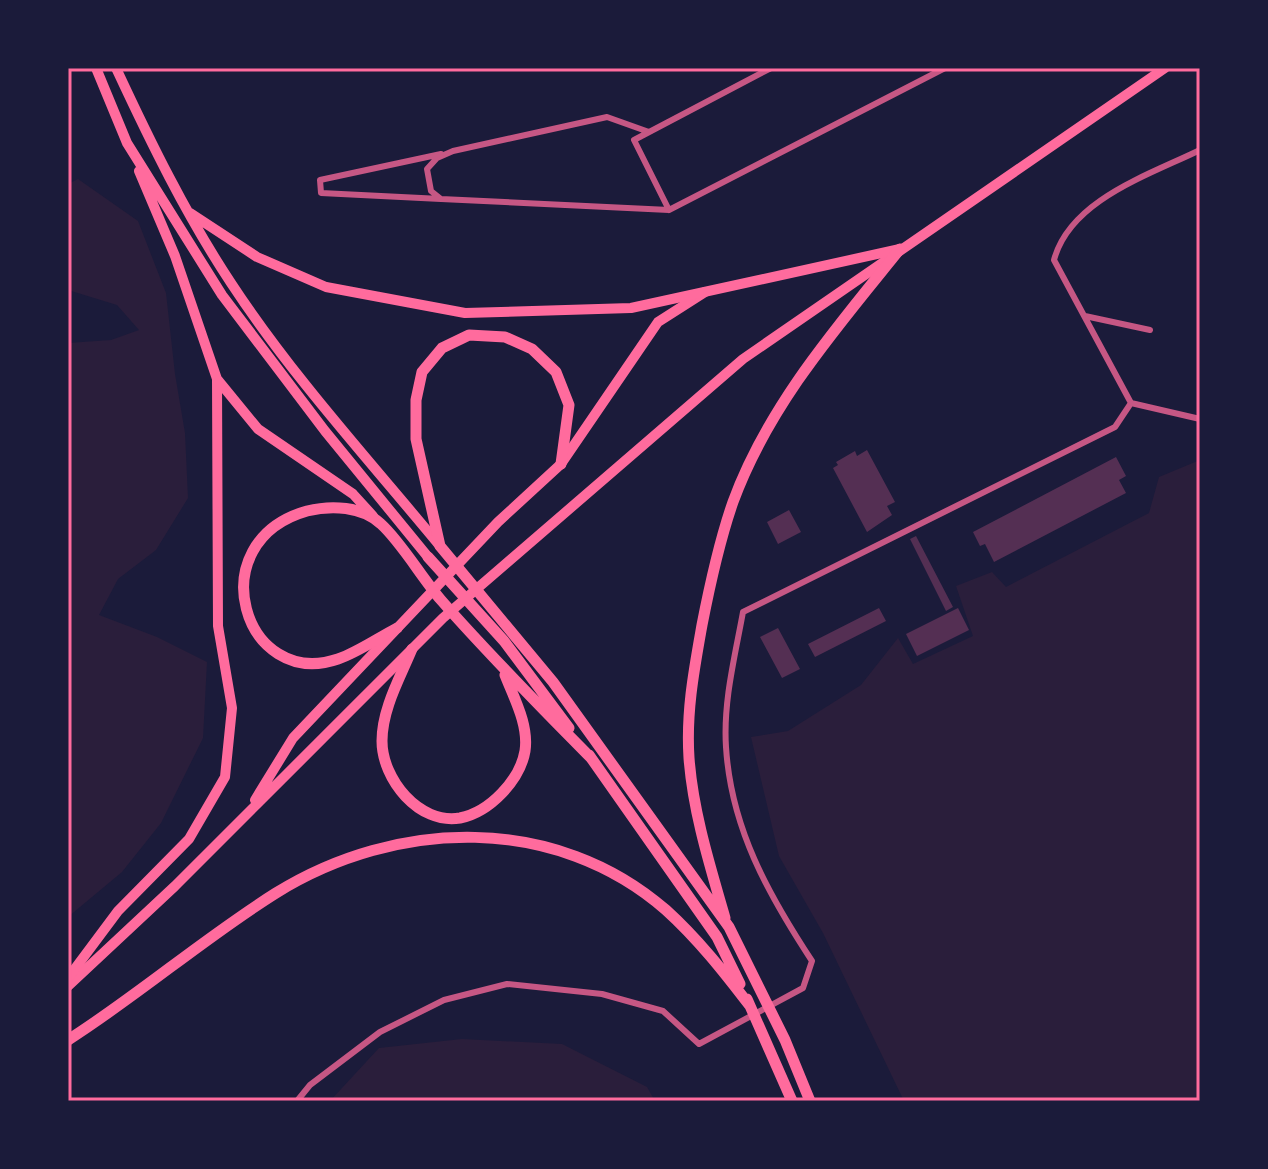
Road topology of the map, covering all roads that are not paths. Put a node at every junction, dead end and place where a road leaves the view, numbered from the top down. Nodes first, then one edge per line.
1 (96, 68) edge
2 (116, 68) edge
3 (771, 68) edge
4 (945, 68) edge
5 (1165, 68) edge
6 (649, 132) junction
7 (127, 143) junction
8 (1200, 150) edge
9 (453, 151) junction
10 (441, 199) junction
11 (669, 210) junction
12 (190, 213) junction
13 (900, 249) junction
14 (707, 291) junction
15 (1085, 316) junction
16 (1150, 330) dead end
17 (217, 379) junction
18 (1131, 403) junction
19 (1200, 419) edge
20 (561, 464) junction
21 (381, 523) junction
22 (440, 546) junction
23 (428, 557) joint
24 (397, 628) junction
25 (412, 649) junction
26 (504, 670) junction
27 (591, 758) junction
28 (245, 816) junction
29 (727, 926) junction
30 (68, 978) edge
31 (68, 986) edge
32 (750, 1006) junction
33 (68, 1040) edge
34 (297, 1101) edge
35 (792, 1101) edge
36 (810, 1101) edge

1 - 7 main road
2 - 12 main road
3 - 6 street
4 - 11 street
5 - 13 main road
6 - 9 street
6 - 11 street
7 - 17 main road
7 - 23 main road
8 - 15 street
9 - 10 street
9 - 10 street
10 - 11 street
12 - 14 main road
12 - 22 main road
13 - 14 main road
13 - 25 main road
13 - 29 highway
14 - 20 main road
15 - 16 street
15 - 18 street
17 - 21 main road
17 - 30 main road
18 - 19 street
18 - 34 street
20 - 22 highway
20 - 24 main road
21 - 24 highway
21 - 26 highway
22 - 29 highway
23 - 27 highway
24 - 28 main road
25 - 26 highway
25 - 28 main road
26 - 27 highway
27 - 32 highway
28 - 31 main road
29 - 36 highway
32 - 33 highway
32 - 35 highway

